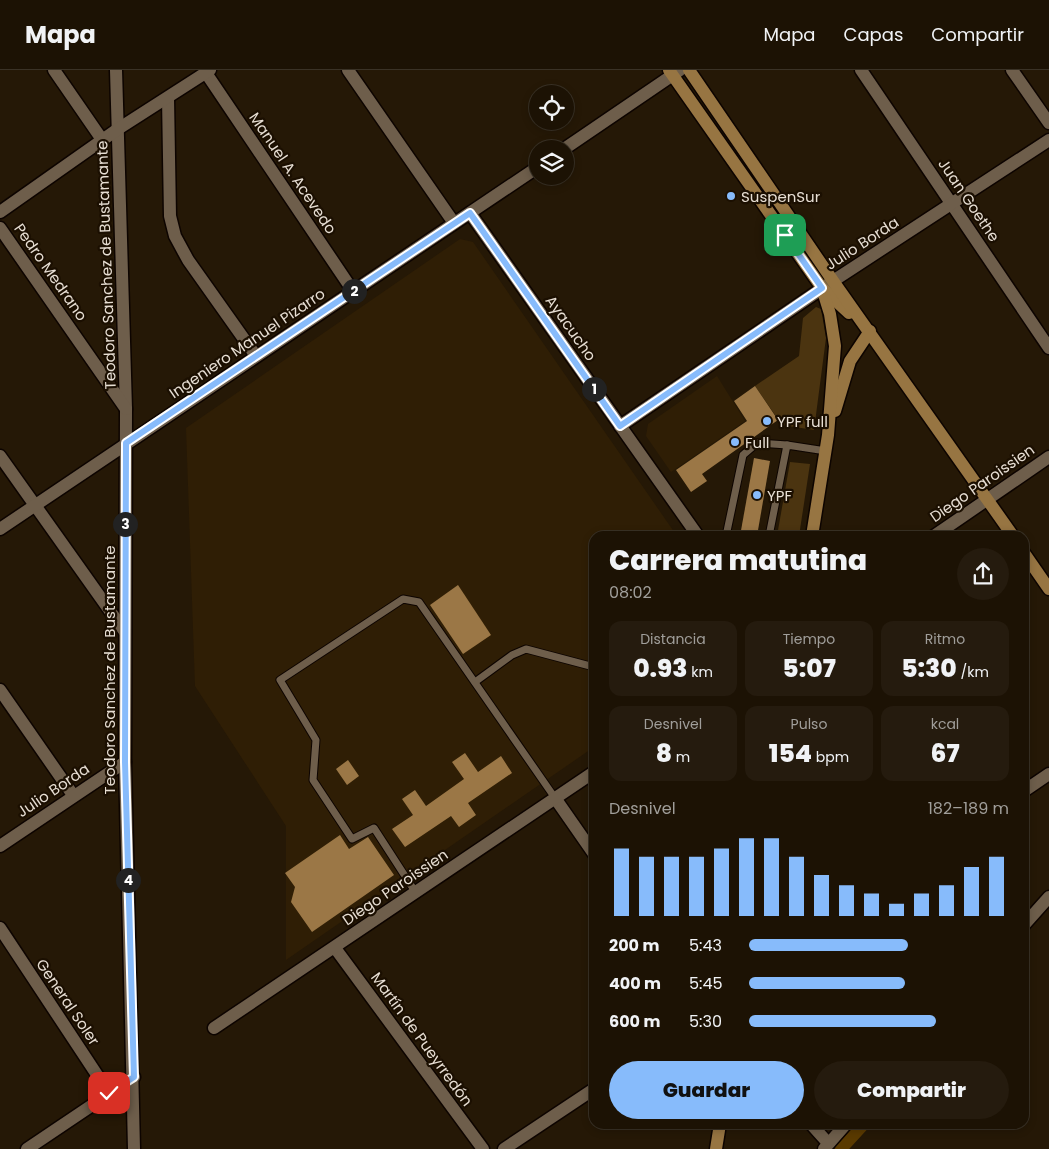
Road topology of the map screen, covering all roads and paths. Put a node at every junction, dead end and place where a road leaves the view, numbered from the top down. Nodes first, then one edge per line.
1 (54, 70) edge
2 (116, 70) edge
3 (348, 70) edge
4 (689, 70) edge
5 (861, 70) edge
6 (1012, 70) edge
7 (208, 71) edge
8 (674, 72) edge
9 (168, 98) junction
10 (1049, 123) edge
11 (118, 129) junction
12 (1049, 140) edge
13 (103, 141) junction
14 (574, 142) edge
15 (529, 173) edge
16 (952, 204) junction
17 (0, 212) edge
18 (470, 213) junction
19 (454, 223) junction
20 (0, 228) edge
21 (828, 284) junction
22 (353, 291) junction
23 (870, 331) junction
24 (1049, 348) edge
25 (256, 356) junction
26 (126, 409) junction
27 (620, 426) junction
28 (828, 435) junction
29 (126, 443) junction
30 (787, 444) junction
31 (826, 451) junction
32 (0, 456) edge
33 (1049, 457) edge
34 (988, 500) junction
35 (34, 506) junction
36 (0, 530) edge
37 (694, 531) edge
38 (727, 531) edge
39 (770, 531) edge
40 (813, 531) edge
41 (942, 531) edge
42 (1010, 531) edge
43 (1029, 560) edge
44 (1049, 589) edge
45 (125, 632) junction
46 (589, 666) edge
47 (475, 682) junction
48 (0, 690) edge
49 (125, 762) junction
50 (1049, 774) edge
51 (589, 775) edge
52 (1029, 788) edge
53 (73, 795) junction
54 (555, 798) junction
55 (0, 846) edge
56 (589, 847) edge
57 (416, 892) junction
58 (1049, 897) edge
59 (1029, 919) edge
60 (0, 928) edge
61 (335, 948) junction
62 (214, 1028) dead end
63 (134, 1077) junction
64 (589, 1092) edge
65 (109, 1093) junction
66 (719, 1129) edge
67 (814, 1129) edge
68 (841, 1129) edge
69 (826, 1146) edge
70 (27, 1149) edge
71 (134, 1149) edge
72 (483, 1149) edge
73 (504, 1149) edge
74 (716, 1149) edge

1 - 13 street
2 - 11 street, Teodoro Sanchez de Bustamante
3 - 19 street
4 - 21 main road
5 - 16 street, Juan Goethe
6 - 10 street
7 - 9 street
7 - 22 street, Manuel A. Acevedo
8 - 14 street
8 - 21 main road
9 - 11 street
9 - 25 street
11 - 13 street
11 - 26 street, Teodoro Sanchez de Bustamante
12 - 16 street, Julio Borda
13 - 17 street
15 - 18 street, Ingeniero Manuel Pizarro
16 - 21 street, Julio Borda
16 - 24 street, Juan Goethe
18 - 19 street, Ingeniero Manuel Pizarro
18 - 27 street, Ayacucho
19 - 22 street, Ingeniero Manuel Pizarro
20 - 26 street, Pedro Medrano
21 - 23 main road
21 - 27 street, Julio Borda
21 - 28 main road
22 - 25 street, Ingeniero Manuel Pizarro
23 - 28 main road
23 - 34 main road
25 - 29 street, Ingeniero Manuel Pizarro
26 - 29 street, Teodoro Sanchez de Bustamante
27 - 37 street, Ayacucho
28 - 31 main road
29 - 35 street, Ingeniero Manuel Pizarro
29 - 45 street, Teodoro Sanchez de Bustamante
30 - 31 lane
30 - 38 lane
30 - 39 lane
31 - 40 main road
32 - 35 street
33 - 34 street, Diego Paroissien
34 - 41 street, Diego Paroissien
34 - 42 main road
35 - 36 street, Ingeniero Manuel Pizarro
35 - 45 street
43 - 44 main road
45 - 49 street, Teodoro Sanchez de Bustamante
46 - 47 lane
47 - 54 lane
47 - 57 lane
48 - 53 street
49 - 53 street, Julio Borda
49 - 63 street, Teodoro Sanchez de Bustamante
50 - 52 street
51 - 54 street, Diego Paroissien
53 - 55 street, Julio Borda
54 - 56 street
54 - 57 street, Diego Paroissien
57 - 61 street, Diego Paroissien
58 - 59 street
60 - 65 street, General Soler
61 - 62 street, Diego Paroissien
61 - 72 street, Martín de Pueyrredón
63 - 65 street
63 - 71 street, Teodoro Sanchez de Bustamante
64 - 73 street
65 - 70 street
66 - 74 main road
67 - 69 street
68 - 69 street

